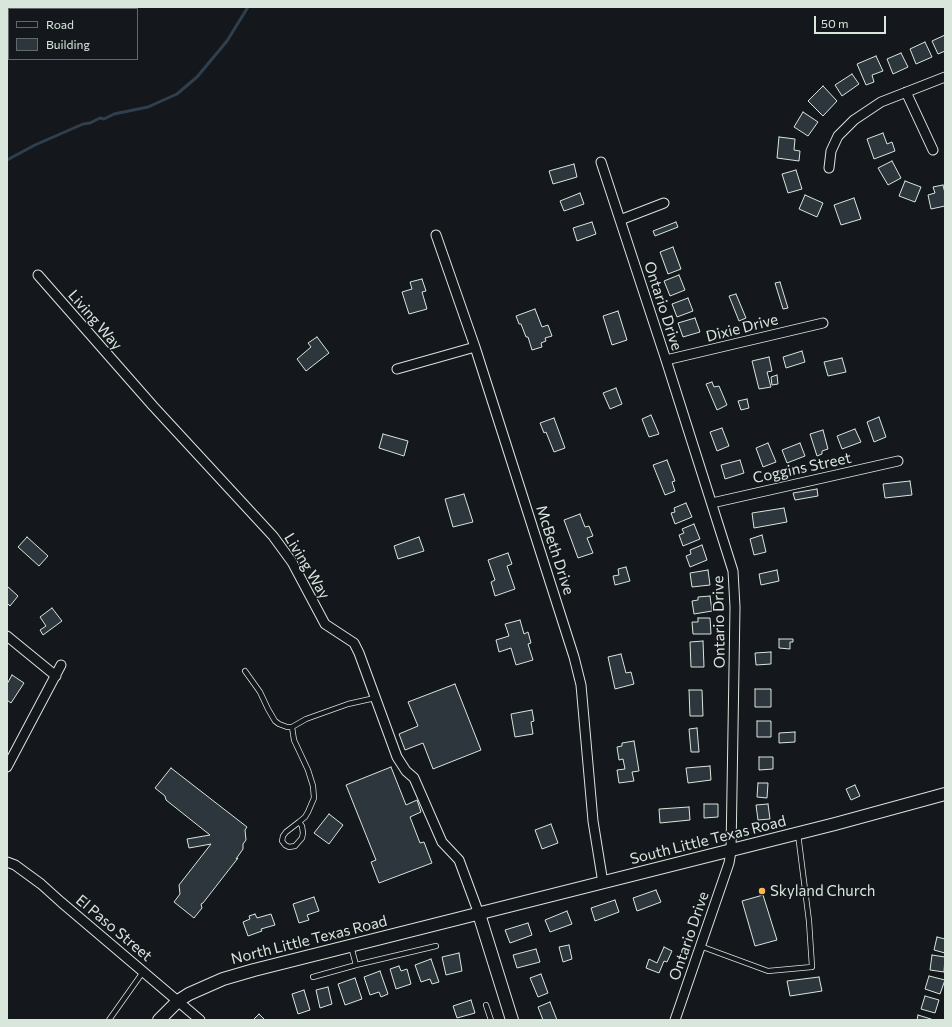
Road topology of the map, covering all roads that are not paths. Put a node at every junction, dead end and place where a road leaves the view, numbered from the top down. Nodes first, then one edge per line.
1 (945, 76) edge
2 (906, 92) junction
3 (933, 150) dead end
4 (601, 162) dead end
5 (829, 168) dead end
6 (664, 204) dead end
7 (620, 220) junction
8 (436, 235) dead end
9 (38, 275) dead end
10 (823, 323) dead end
11 (475, 347) junction
12 (666, 360) junction
13 (397, 369) dead end
14 (898, 461) dead end
15 (712, 503) junction
16 (7, 636) edge
17 (62, 665) dead end
18 (245, 671) dead end
19 (56, 676) junction
20 (376, 698) junction
21 (292, 727) junction
22 (7, 767) edge
23 (945, 794) edge
24 (298, 822) junction
25 (797, 834) junction
26 (731, 851) junction
27 (7, 862) edge
28 (603, 883) junction
29 (479, 914) junction
30 (351, 946) junction
31 (436, 946) dead end
32 (700, 946) junction
33 (356, 966) junction
34 (143, 972) junction
35 (313, 977) dead end
36 (178, 1001) junction
37 (486, 1005) dead end
38 (109, 1020) edge
39 (158, 1020) edge
40 (200, 1020) edge
41 (491, 1020) edge
42 (512, 1020) edge
43 (675, 1020) edge

1 - 2 street
2 - 3 street
2 - 5 street
4 - 7 street, Ontario Drive
6 - 7 street
7 - 12 street, Ontario Drive
8 - 11 street, McBeth Drive
9 - 20 street, Living Way
10 - 12 street, Dixie Drive
11 - 13 street
11 - 28 street, McBeth Drive
12 - 15 street, Ontario Drive
14 - 15 street, Coggins Street
15 - 26 street, Ontario Drive
16 - 19 street
17 - 19 street
18 - 21 lane
19 - 22 street
20 - 21 lane
20 - 29 street, Living Way
21 - 24 lane
23 - 25 street, South Little Texas Road
24 - 24 lane
25 - 26 street, South Little Texas Road
25 - 32 lane
26 - 28 street, South Little Texas Road
26 - 32 street, Ontario Drive
27 - 34 street, El Paso Street
28 - 29 street, South Little Texas Road
29 - 30 street, North Little Texas Road
29 - 42 street
30 - 33 lane
30 - 36 street, North Little Texas Road
31 - 33 lane
32 - 43 street, Ontario Drive
33 - 35 lane
34 - 36 street, El Paso Street
34 - 38 lane
36 - 39 street, North Little Texas Road
36 - 40 street, El Paso Street
37 - 41 lane

